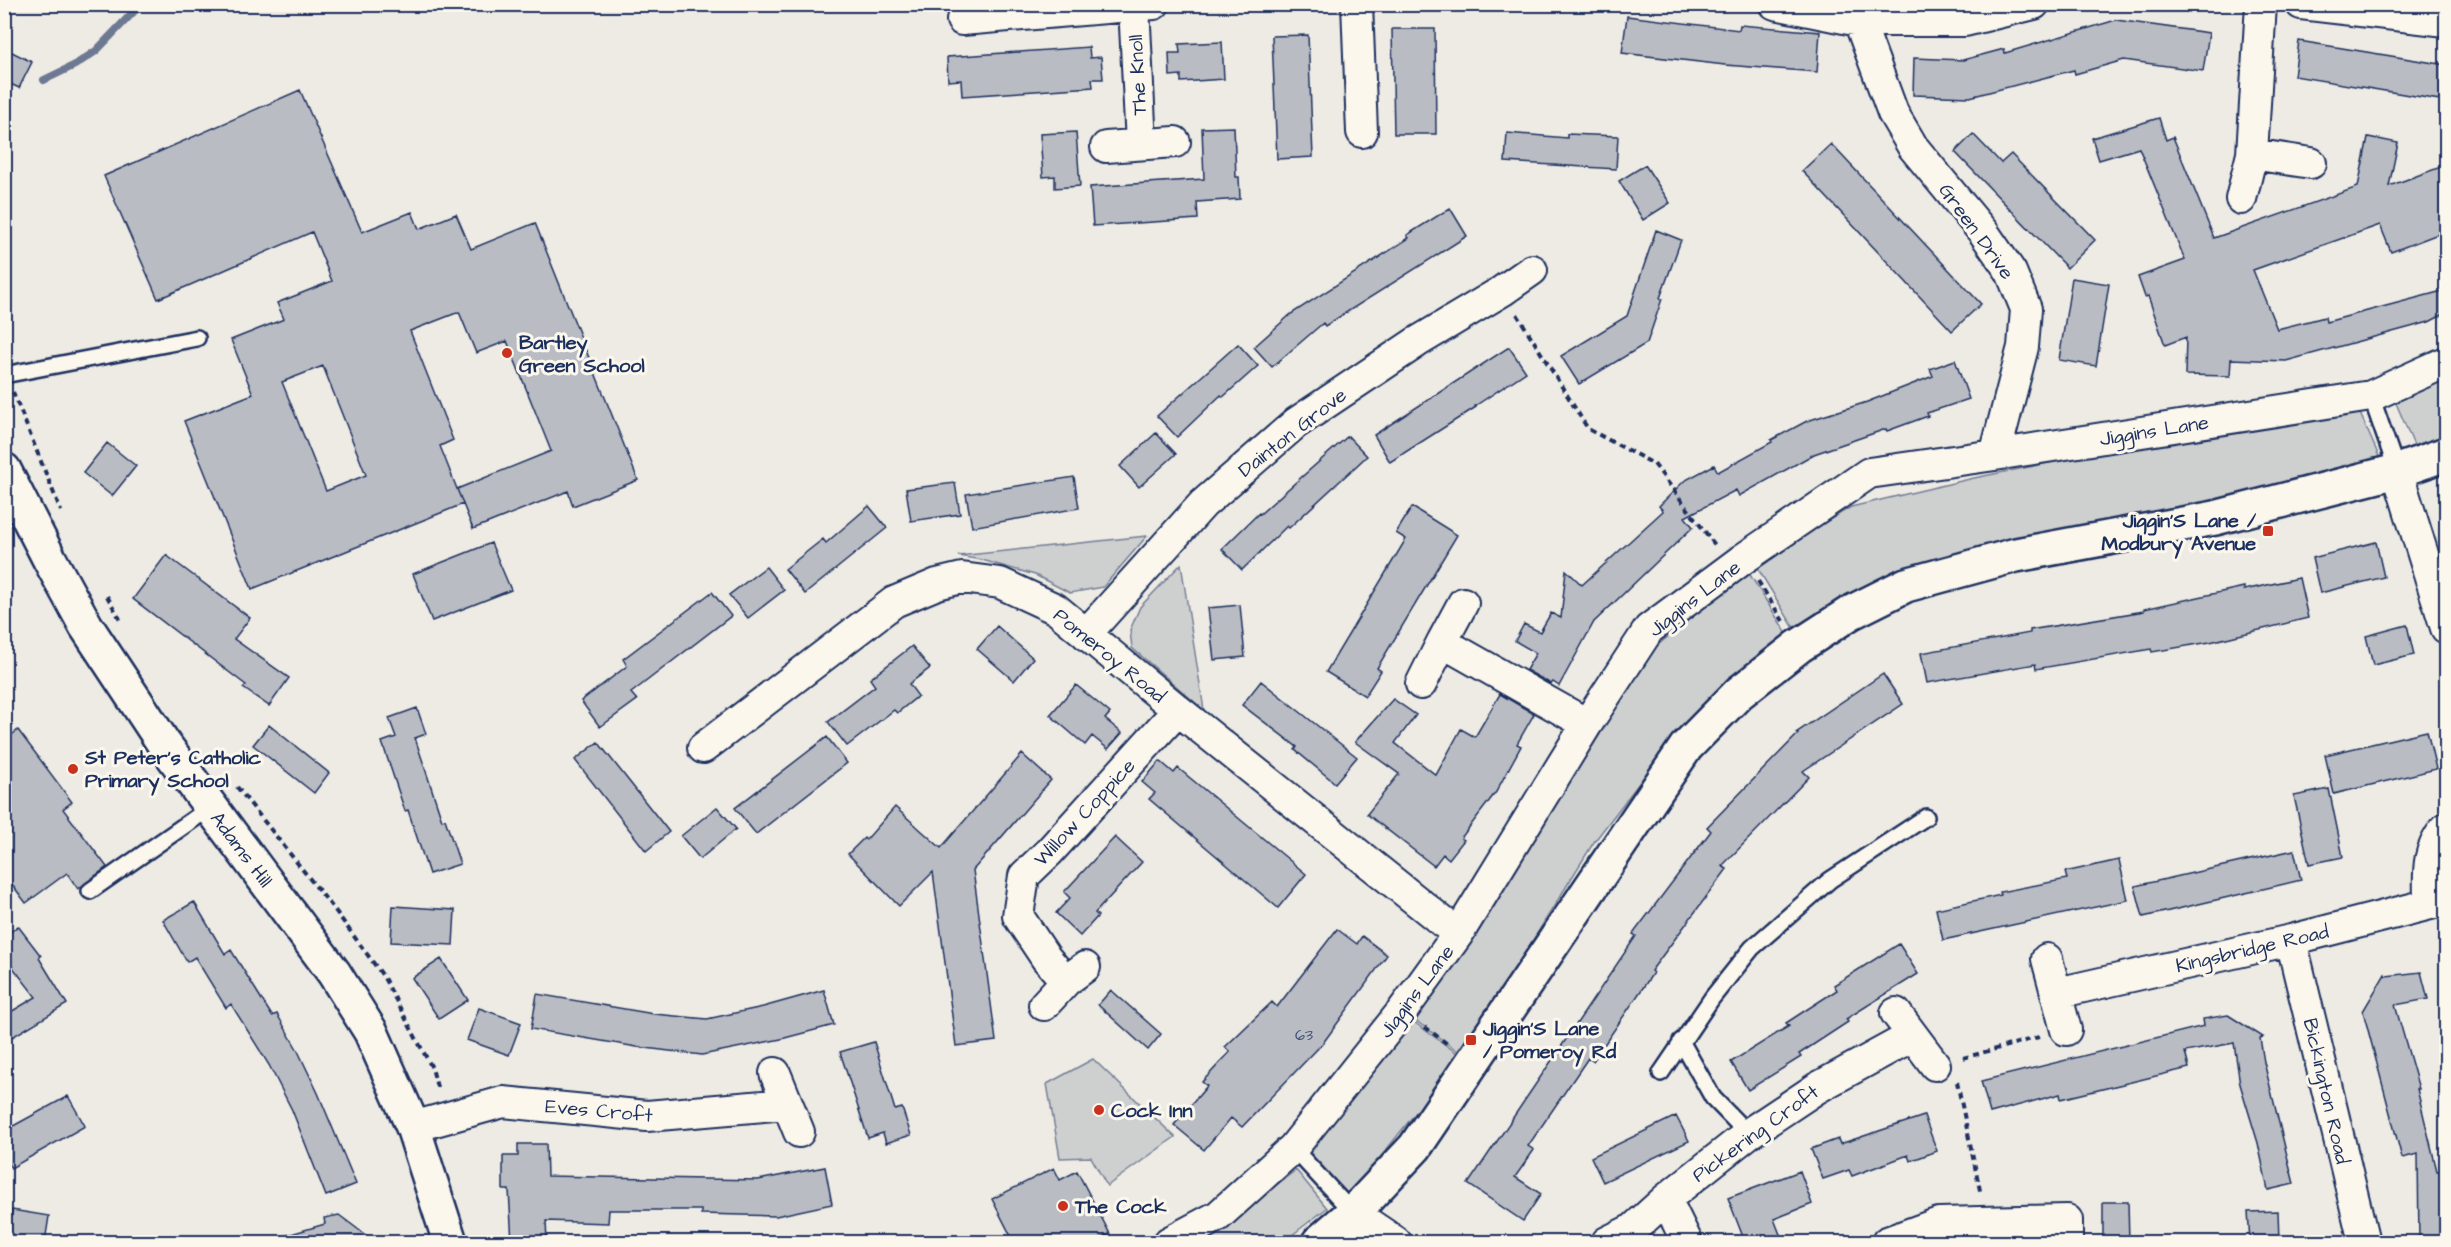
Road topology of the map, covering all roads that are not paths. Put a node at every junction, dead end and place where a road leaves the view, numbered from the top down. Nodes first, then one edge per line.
1 (1357, 4) edge
2 (1775, 4) edge
3 (2034, 4) edge
4 (2261, 4) edge
5 (2301, 4) edge
6 (1144, 5) edge
7 (962, 20) dead end
8 (1859, 21) junction
9 (2446, 21) edge
10 (1362, 132) dead end
11 (1174, 142) dead end
12 (1141, 144) junction
13 (1106, 147) dead end
14 (2252, 154) junction
15 (2311, 163) dead end
16 (2241, 199) dead end
17 (1532, 270) dead end
18 (197, 338) dead end
19 (2446, 362) edge
20 (5, 374) edge
21 (2371, 396) junction
22 (2446, 454) edge
23 (1995, 455) junction
24 (4, 470) edge
25 (2397, 471) junction
26 (1463, 603) dead end
27 (2446, 627) edge
28 (1086, 634) junction
29 (1442, 642) junction
30 (1421, 684) dead end
31 (1178, 710) junction
32 (1587, 724) junction
33 (703, 748) dead end
34 (211, 807) junction
35 (1926, 817) dead end
36 (2446, 828) edge
37 (90, 891) dead end
38 (2438, 902) edge
39 (1458, 934) junction
40 (2291, 940) junction
41 (2047, 959) dead end
42 (2057, 993) junction
43 (1044, 1005) dead end
44 (2066, 1030) road end
45 (1681, 1041) junction
46 (1944, 1063) road end
47 (775, 1073) dead end
48 (1661, 1073) dead end
49 (787, 1104) junction
50 (413, 1127) junction
51 (799, 1132) dead end
52 (1748, 1134) junction
53 (1293, 1148) junction
54 (1666, 1199) junction
55 (1353, 1213) junction
56 (450, 1242) edge
57 (1169, 1242) edge
58 (1319, 1242) edge
59 (1396, 1242) edge
60 (1607, 1242) edge
61 (1687, 1242) edge
62 (1887, 1242) edge
63 (2067, 1242) edge
64 (2364, 1242) edge

1 - 10 street
2 - 8 street
3 - 8 street
4 - 14 street
5 - 9 street
6 - 7 street
6 - 12 street, The Knoll
8 - 23 street, Green Drive
11 - 12 street, The Knoll
12 - 13 street, The Knoll
14 - 15 street
14 - 16 street
17 - 28 street, Dainton Grove
18 - 20 lane
19 - 21 street, Jiggins Lane
21 - 23 street, Jiggins Lane
21 - 25 lane
22 - 25 street
23 - 32 street, Jiggins Lane
24 - 34 street, Adams Hill
25 - 27 street
25 - 55 street
26 - 29 street
28 - 31 street, Pomeroy Road
28 - 33 street, Pomeroy Road
29 - 30 street
29 - 32 street
31 - 39 street, Pomeroy Road
31 - 43 street, Willow Coppice
32 - 39 street, Jiggins Lane
34 - 37 lane
34 - 50 street, Adams Hill
35 - 45 lane
36 - 38 street
38 - 40 street, Kingsbridge Road
39 - 53 street, Jiggins Lane
40 - 42 street, Kingsbridge Road
40 - 64 street, Bickington Road
41 - 42 street
42 - 44 street
45 - 48 lane
45 - 52 lane
46 - 52 street, Pickering Croft
47 - 49 street
49 - 50 street, Eves Croft
49 - 51 street
50 - 56 street, Adams Hill
52 - 54 street, Pickering Croft
53 - 55 lane
53 - 57 street, Jiggins Lane
54 - 60 street, Pickering Croft
54 - 61 street
55 - 58 street
55 - 59 street
62 - 63 street

